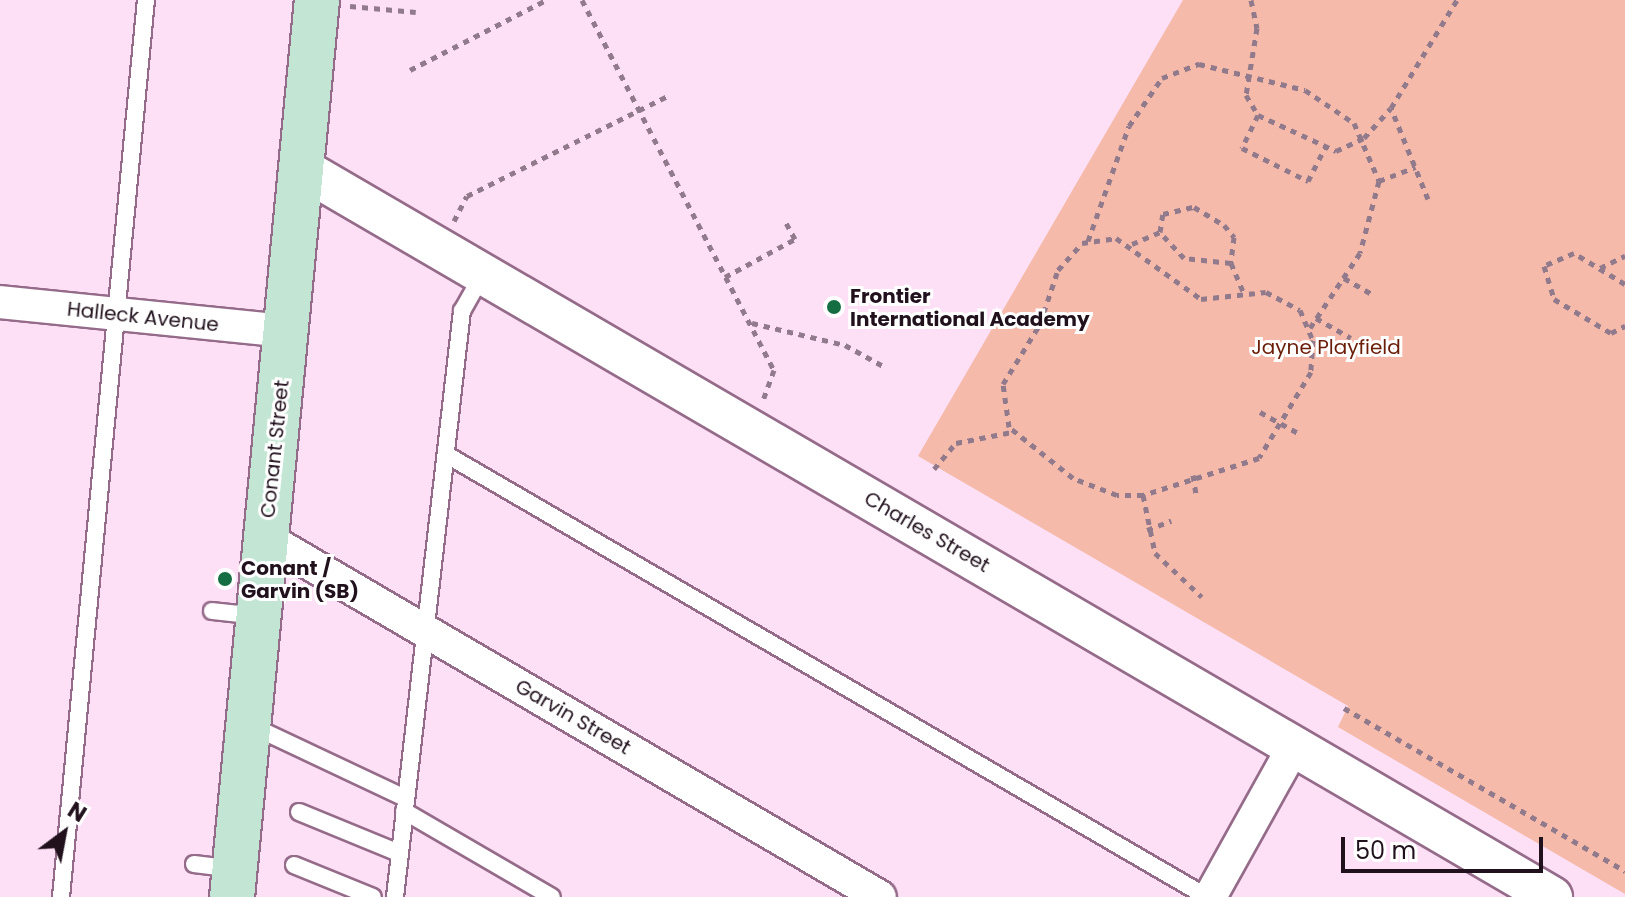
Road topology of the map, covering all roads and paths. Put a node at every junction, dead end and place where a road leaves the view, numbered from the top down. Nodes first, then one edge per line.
1 (146, 0) edge
2 (546, 0) edge
3 (582, 0) edge
4 (1251, 0) edge
5 (1457, 0) edge
6 (331, 3) edge
7 (416, 12) dead end
8 (410, 70) dead end
9 (1248, 71) junction
10 (670, 95) dead end
11 (1391, 108) junction
12 (639, 110) junction
13 (1258, 115) junction
14 (1364, 138) junction
15 (1325, 147) junction
16 (1415, 167) junction
17 (301, 168) junction
18 (1379, 181) junction
19 (1428, 199) dead end
20 (784, 219) dead end
21 (451, 227) dead end
22 (1160, 232) junction
23 (1087, 242) junction
24 (1132, 244) junction
25 (1625, 256) edge
26 (1231, 263) junction
27 (1599, 269) junction
28 (483, 274) junction
29 (725, 277) junction
30 (1344, 278) junction
31 (1625, 284) edge
32 (1244, 293) junction
33 (1374, 295) dead end
34 (0, 302) edge
35 (116, 314) junction
36 (1316, 318) junction
37 (751, 322) junction
38 (1625, 326) edge
39 (1310, 328) junction
40 (286, 331) junction
41 (1351, 338) dead end
42 (883, 366) dead end
43 (759, 407) dead end
44 (1260, 412) dead end
45 (1283, 424) junction
46 (1013, 432) junction
47 (1298, 433) dead end
48 (447, 455) junction
49 (934, 469) dead end
50 (1193, 475) junction
51 (1143, 495) junction
52 (1196, 495) dead end
53 (1171, 521) dead end
54 (1147, 530) junction
55 (266, 538) junction
56 (1202, 597) dead end
57 (212, 611) dead end
58 (259, 616) junction
59 (426, 631) junction
60 (1344, 708) dead end
61 (248, 725) junction
62 (1294, 746) junction
63 (405, 804) junction
64 (299, 812) dead end
65 (399, 853) junction
66 (294, 865) dead end
67 (1625, 871) edge
68 (220, 877) edge
69 (348, 892) edge
70 (61, 897) edge
71 (373, 897) edge
72 (395, 897) edge
73 (552, 897) edge
74 (880, 897) edge
75 (1208, 897) edge
76 (1552, 897) edge

1 - 35 lane
2 - 8 path
3 - 12 path
4 - 9 path
5 - 11 path
6 - 7 path
6 - 17 main road, Conant Street
9 - 13 path
9 - 14 path
9 - 23 path
10 - 12 path
11 - 14 path
11 - 16 path
12 - 21 path
12 - 29 path
13 - 15 path
13 - 15 path
14 - 15 path
14 - 18 path
16 - 18 path
16 - 19 path
17 - 28 street, Charles Street
17 - 40 main road, Conant Street
18 - 30 path
20 - 29 path
22 - 24 path
22 - 26 path
22 - 26 path
23 - 24 path
23 - 46 path
24 - 32 path
25 - 27 path
26 - 32 path
27 - 31 path
27 - 38 path
28 - 48 lane
28 - 62 street, Charles Street
29 - 37 path
30 - 33 path
30 - 36 path
32 - 39 path
34 - 35 street, Halleck Avenue
35 - 40 street, Halleck Avenue
35 - 70 lane
36 - 39 path
36 - 41 path
37 - 42 path
37 - 43 path
39 - 45 path
40 - 55 main road, Conant Street
44 - 45 path
45 - 47 path
45 - 50 path
46 - 49 path
46 - 51 path
48 - 59 lane
48 - 75 lane
50 - 51 path
50 - 52 path
51 - 54 path
53 - 54 path
54 - 56 path
55 - 58 main road, Conant Street
55 - 59 street, Garvin Street
57 - 58 lane
58 - 61 main road, Conant Street
59 - 63 lane
59 - 74 street, Garvin Street
60 - 67 path
61 - 63 lane
61 - 68 main road, Conant Street
62 - 75 street
62 - 76 street, Charles Street
63 - 65 lane
63 - 73 lane
64 - 65 lane
65 - 72 lane
66 - 69 lane
69 - 71 lane

